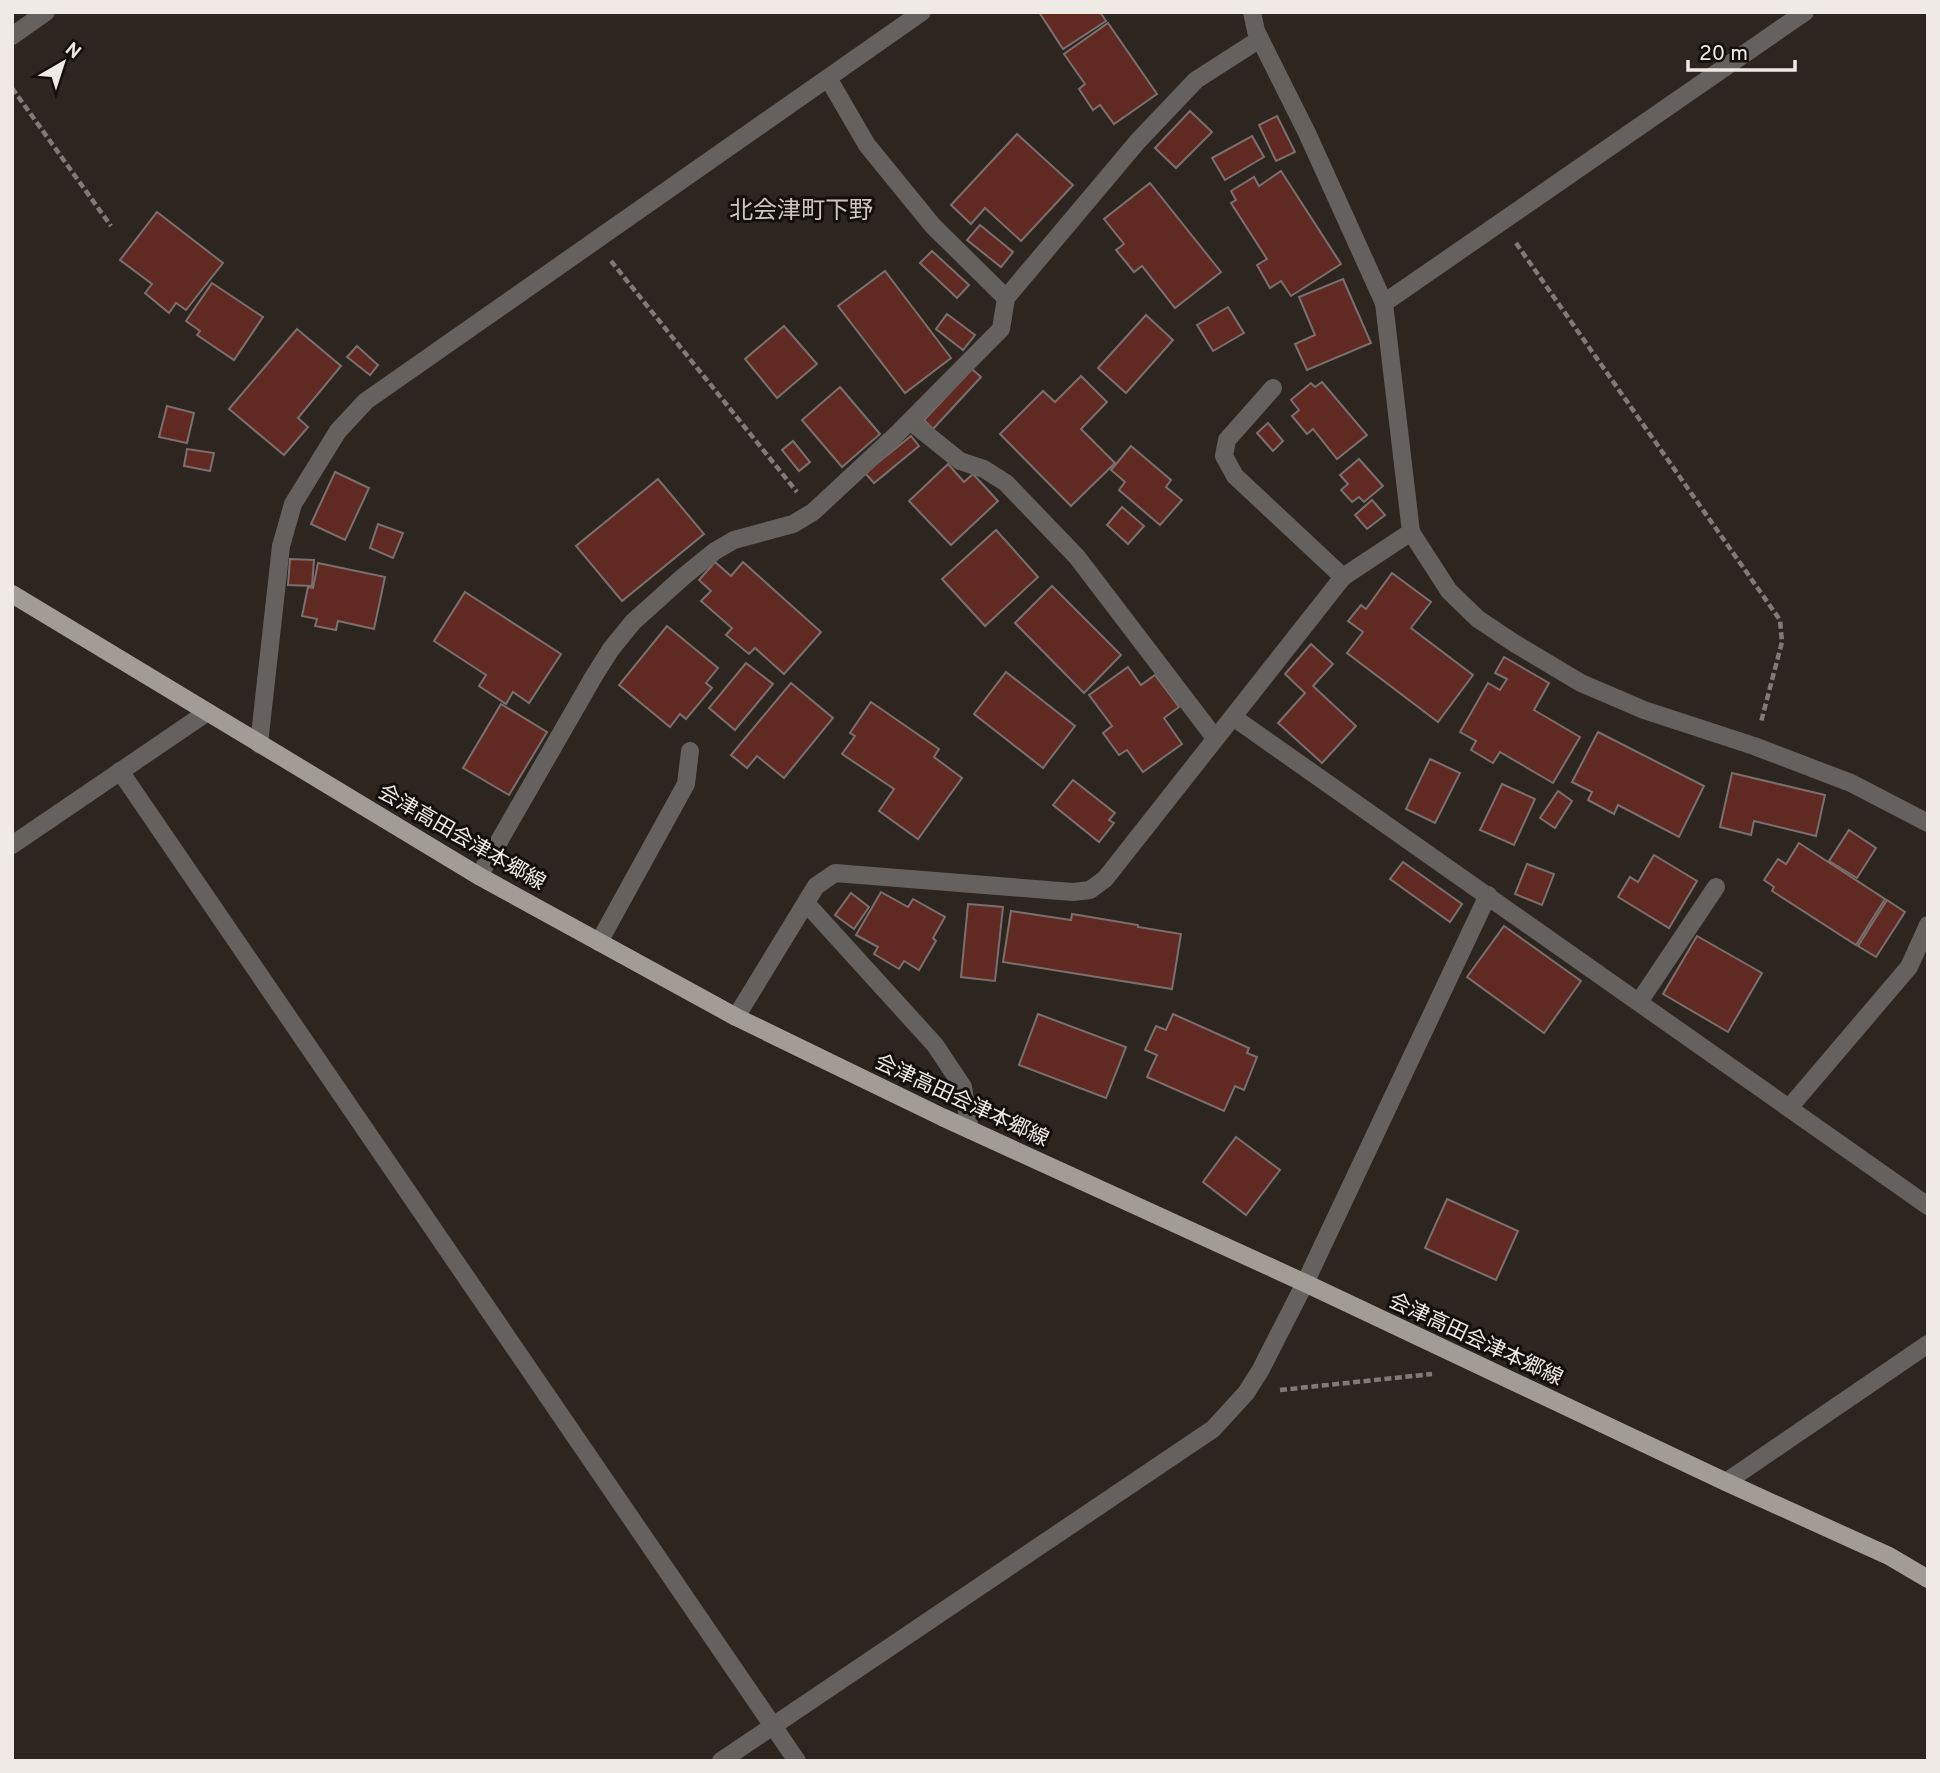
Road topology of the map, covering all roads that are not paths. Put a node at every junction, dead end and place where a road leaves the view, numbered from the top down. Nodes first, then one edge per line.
1 (46, 12) edge
2 (922, 12) edge
3 (1252, 12) edge
4 (1805, 12) edge
5 (12, 36) edge
6 (1260, 39) junction
7 (828, 78) junction
8 (1006, 298) junction
9 (1384, 303) junction
10 (1273, 388) dead end
11 (909, 421) junction
12 (1411, 532) junction
13 (1343, 577) junction
14 (12, 594) edge
15 (206, 713) junction
16 (1233, 717) junction
17 (1216, 738) junction
18 (259, 744) junction
19 (690, 751) dead end
20 (120, 771) junction
21 (1928, 823) edge
22 (12, 845) edge
23 (479, 876) junction
24 (1716, 887) dead end
25 (1488, 895) junction
26 (806, 903) junction
27 (1928, 925) edge
28 (599, 942) junction
29 (1639, 1002) junction
30 (736, 1017) junction
31 (1789, 1108) junction
32 (970, 1130) junction
33 (1928, 1206) edge
34 (1305, 1283) junction
35 (1928, 1344) edge
36 (1726, 1482) junction
37 (1928, 1579) edge
38 (773, 1726) junction
39 (720, 1761) edge
40 (797, 1761) edge

1 - 5 street
2 - 7 street
3 - 6 street
4 - 9 street
6 - 8 street
6 - 9 street
7 - 8 street
7 - 18 street
8 - 11 street
9 - 12 street
10 - 13 street
11 - 17 street
11 - 23 street
12 - 13 street
12 - 21 street
13 - 16 street
14 - 15 main road, 会津高田会津本郷線
15 - 18 main road, 会津高田会津本郷線
15 - 20 street
16 - 17 street
16 - 25 street
17 - 26 street
18 - 23 main road, 会津高田会津本郷線
19 - 28 street
20 - 22 street
20 - 38 street
23 - 28 main road, 会津高田会津本郷線
24 - 29 street
25 - 29 street
25 - 34 street
26 - 30 street
26 - 32 street
27 - 31 street
28 - 30 main road, 会津高田会津本郷線
29 - 31 street
30 - 32 main road, 会津高田会津本郷線
31 - 33 street
32 - 34 main road, 会津高田会津本郷線
34 - 36 main road, 会津高田会津本郷線
34 - 38 street
35 - 36 street
36 - 37 main road, 会津高田会津本郷線
38 - 39 street
38 - 40 street

